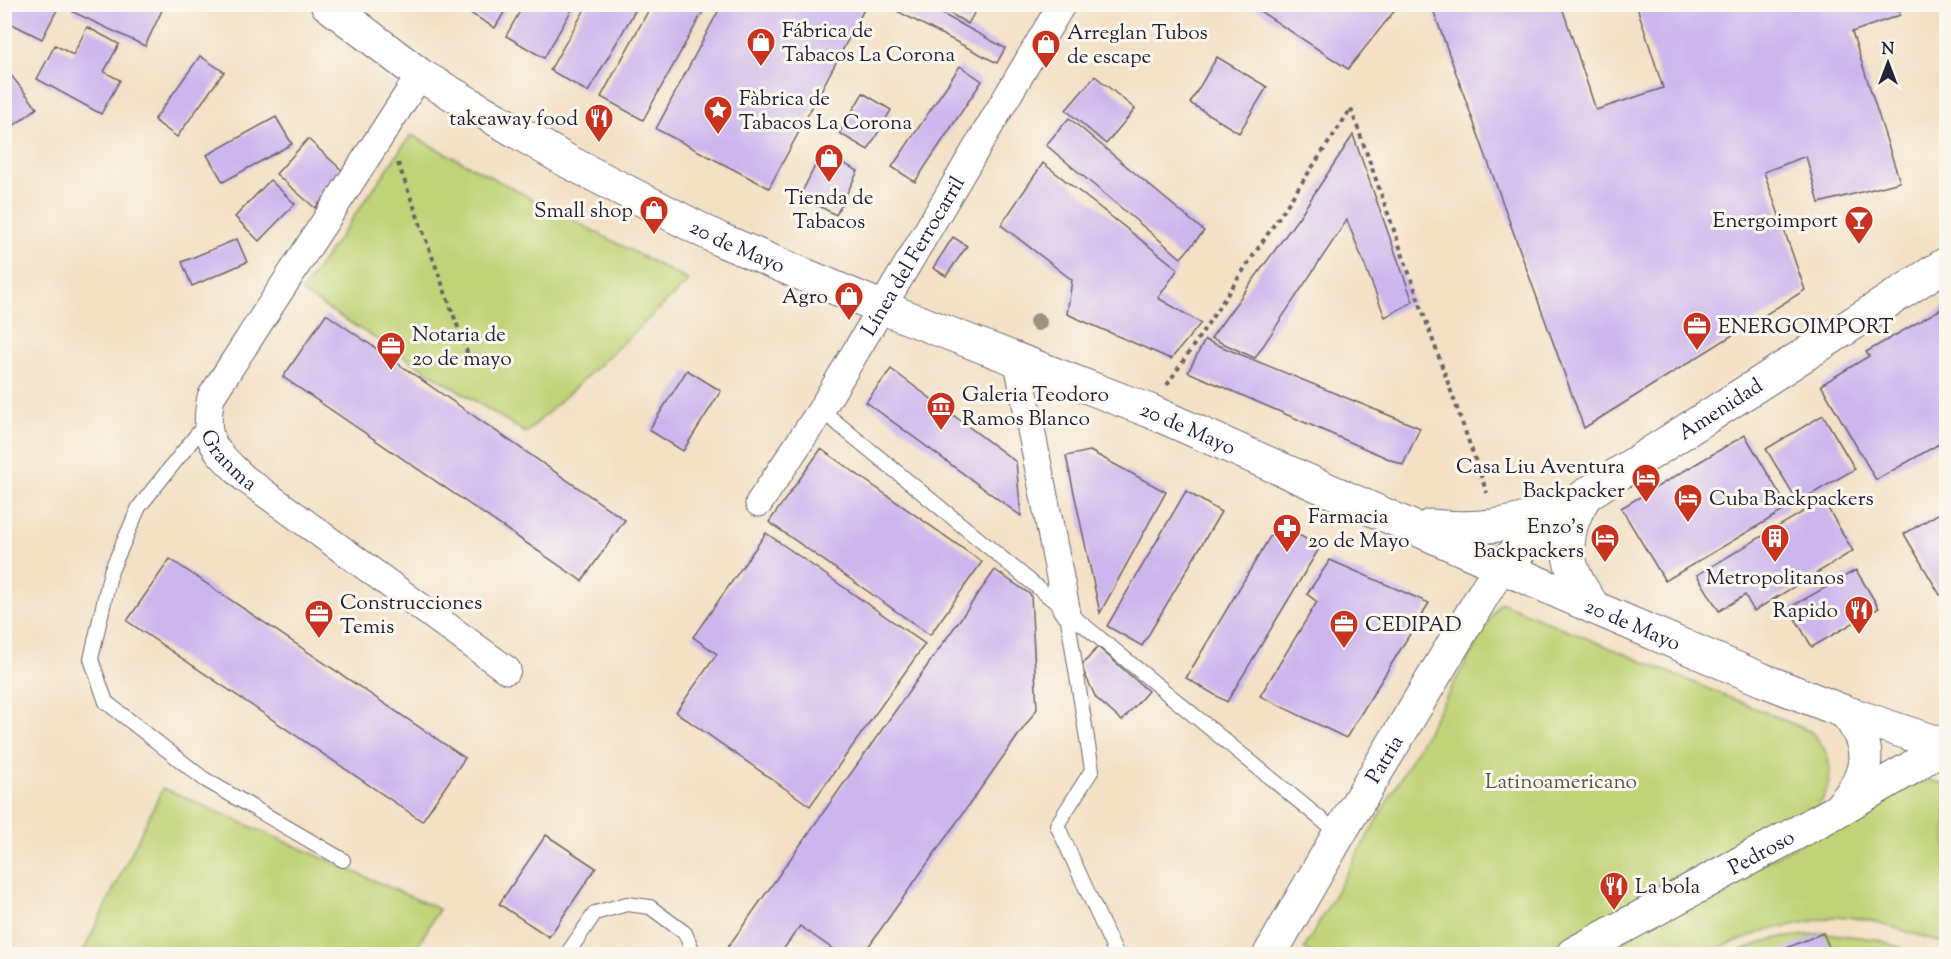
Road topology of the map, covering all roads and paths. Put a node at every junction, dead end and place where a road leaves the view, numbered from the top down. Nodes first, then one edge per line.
1 (327, 4) edge
2 (1062, 4) edge
3 (420, 75) junction
4 (386, 128) junction
5 (1947, 264) edge
6 (883, 308) junction
7 (1017, 358) junction
8 (471, 363) dead end
9 (821, 410) junction
10 (1150, 411) junction
11 (206, 423) junction
12 (1587, 494) junction
13 (759, 503) dead end
14 (1396, 519) junction
15 (1499, 527) junction
16 (1501, 565) junction
17 (1066, 608) junction
18 (1594, 608) junction
19 (507, 670) dead end
20 (1845, 712) junction
21 (1946, 746) edge
22 (1835, 812) junction
23 (1339, 834) junction
24 (344, 860) dead end
25 (567, 954) edge
26 (694, 954) edge
27 (1116, 954) edge
28 (1270, 954) edge
29 (1573, 954) edge

1 - 3 main road, 20 de Mayo
2 - 6 street, Línea del Ferrocarril
3 - 4 street, Granma
3 - 6 main road, 20 de Mayo
4 - 8 path
4 - 11 street, Granma
5 - 12 main road, Amenidad
6 - 7 main road, 20 de Mayo
6 - 9 street, Línea del Ferrocarril
7 - 10 main road, 20 de Mayo
7 - 17 street
9 - 13 street, Línea del Ferrocarril
9 - 17 lane
10 - 14 main road, 20 de Mayo
10 - 15 path
11 - 19 street, Granma
11 - 24 lane
12 - 15 main road
12 - 16 main road, Amenidad
12 - 18 main road
14 - 15 main road
14 - 16 main road, 20 de Mayo
16 - 18 main road, 20 de Mayo
16 - 23 main road, Patria
17 - 23 lane
17 - 27 lane
18 - 20 main road, 20 de Mayo
20 - 21 main road, 20 de Mayo
20 - 22 main road
21 - 22 main road, Pedroso
22 - 29 main road, Pedroso
23 - 28 main road, Patria
25 - 26 lane

